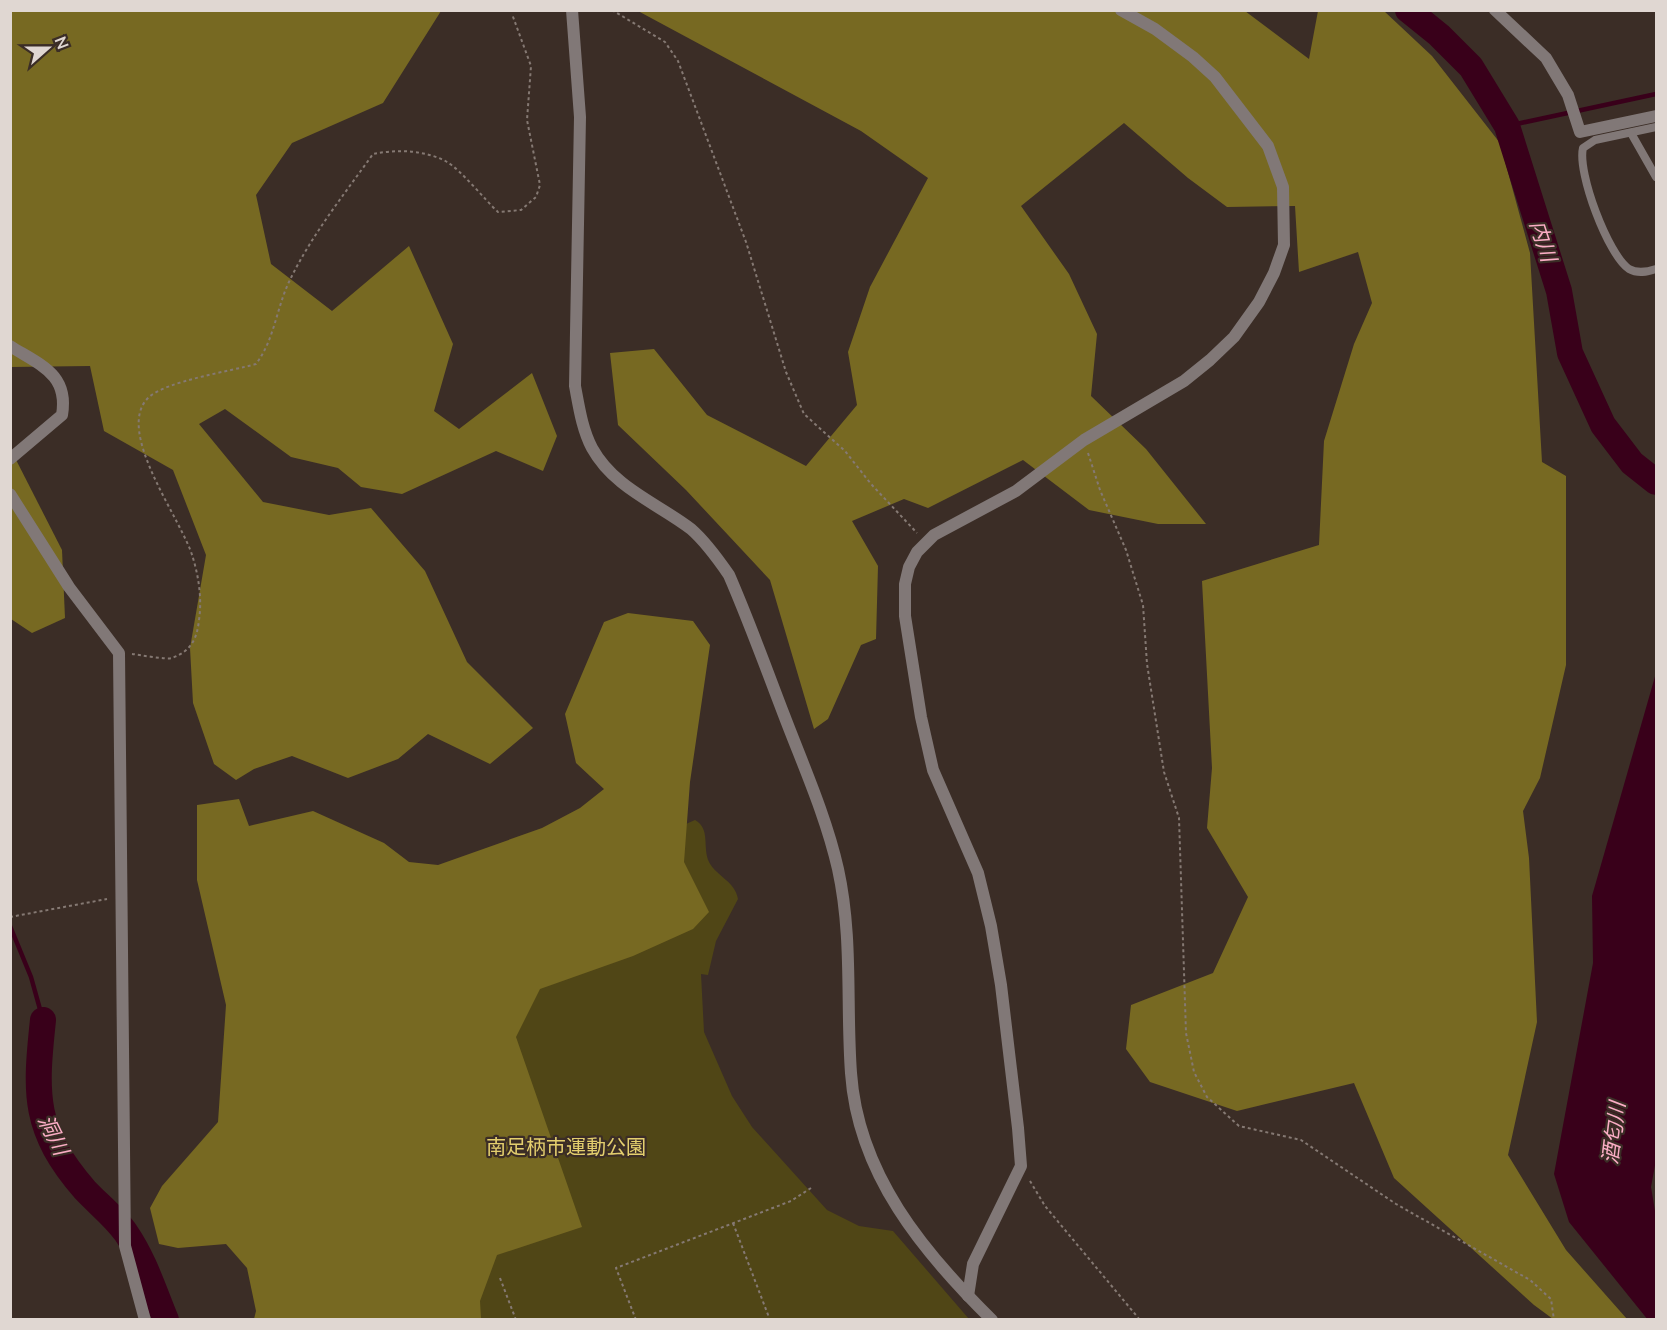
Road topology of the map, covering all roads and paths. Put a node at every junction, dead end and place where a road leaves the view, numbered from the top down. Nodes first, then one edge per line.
1 (572, 10) edge
2 (612, 10) edge
3 (1121, 10) edge
4 (1495, 10) edge
5 (512, 14) dead end
6 (1656, 116) edge
7 (1656, 127) edge
8 (1580, 132) junction
9 (1631, 133) junction
10 (1587, 144) junction
11 (1656, 177) edge
12 (1656, 269) edge
13 (10, 346) edge
14 (1084, 440) junction
15 (10, 459) edge
16 (10, 494) edge
17 (925, 542) junction
18 (119, 653) junction
19 (122, 897) junction
20 (10, 917) edge
21 (1021, 1166) junction
22 (811, 1188) dead end
23 (733, 1223) junction
24 (500, 1278) dead end
25 (968, 1296) junction
26 (145, 1320) edge
27 (516, 1320) edge
28 (636, 1320) edge
29 (770, 1320) edge
30 (992, 1320) edge
31 (1140, 1320) edge
32 (1554, 1320) edge

1 - 25 street
2 - 17 path
3 - 14 street
4 - 8 street
5 - 18 path
6 - 8 street
7 - 9 lane
8 - 10 lane
9 - 10 lane
9 - 11 lane
10 - 12 lane
13 - 15 street
14 - 17 street
14 - 32 path
16 - 18 street
17 - 21 street
18 - 19 street
19 - 20 path
19 - 26 street
21 - 25 street
21 - 31 path
22 - 23 path
23 - 28 path
23 - 29 path
24 - 27 path
25 - 30 street

